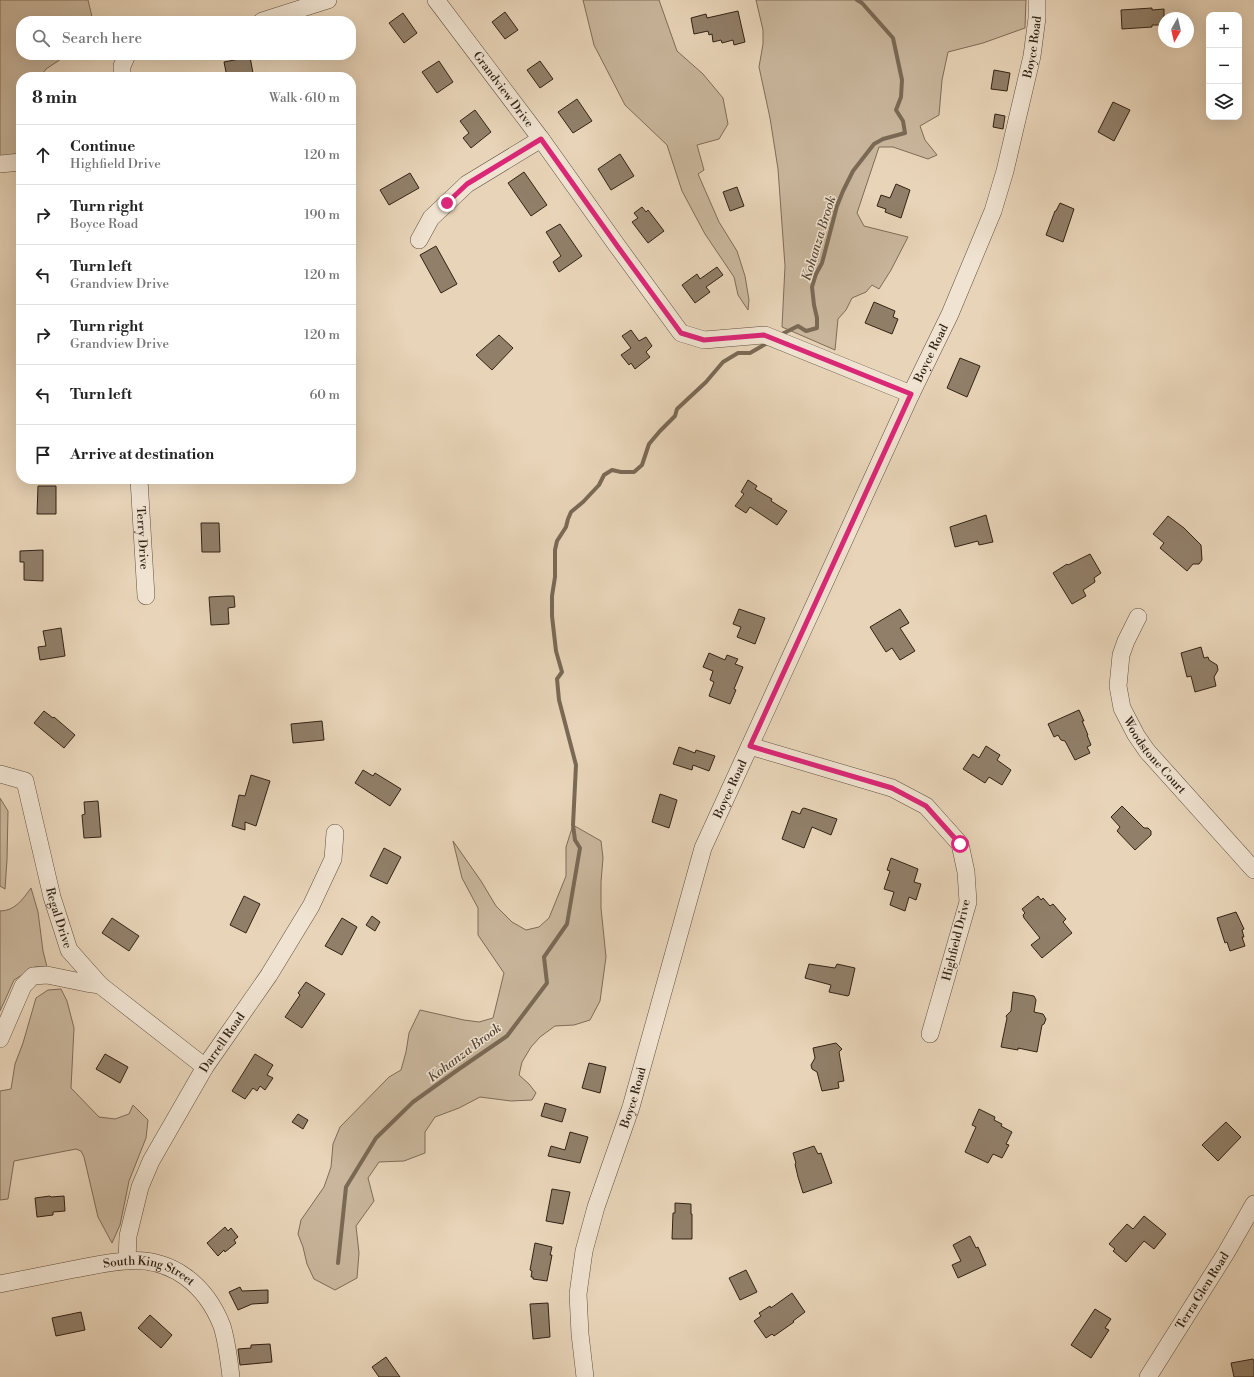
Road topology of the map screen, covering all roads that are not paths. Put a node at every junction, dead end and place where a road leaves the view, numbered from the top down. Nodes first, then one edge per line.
1 (328, 0) edge
2 (436, 0) edge
3 (1037, 0) edge
4 (278, 16) edge
5 (125, 60) edge
6 (122, 72) edge
7 (541, 139) junction
8 (16, 162) edge
9 (0, 164) edge
10 (418, 240) dead end
11 (911, 394) junction
12 (139, 484) edge
13 (146, 596) dead end
14 (1138, 617) dead end
15 (750, 746) junction
16 (0, 774) edge
17 (335, 833) dead end
18 (1254, 870) edge
19 (100, 984) junction
20 (930, 1034) dead end
21 (0, 1040) edge
22 (205, 1067) junction
23 (1254, 1204) edge
24 (127, 1260) junction
25 (0, 1284) edge
26 (231, 1377) edge
27 (585, 1377) edge
28 (1148, 1377) edge

1 - 4 street
2 - 7 street, Grandview Drive
3 - 11 street, Boyce Road
5 - 6 street
7 - 10 street
7 - 11 street, Grandview Drive
8 - 9 street
11 - 15 street, Boyce Road
12 - 13 street, Terry Drive
14 - 18 street, Woodstone Court
15 - 20 street, Highfield Drive
15 - 27 street, Boyce Road
16 - 19 street, Regal Drive
17 - 22 street, Darrell Road
19 - 21 street
19 - 22 street, Regal Drive
22 - 24 street, Darrell Road
23 - 28 street, Terra Glen Road
24 - 25 street, South King Street
24 - 26 street, South King Street

